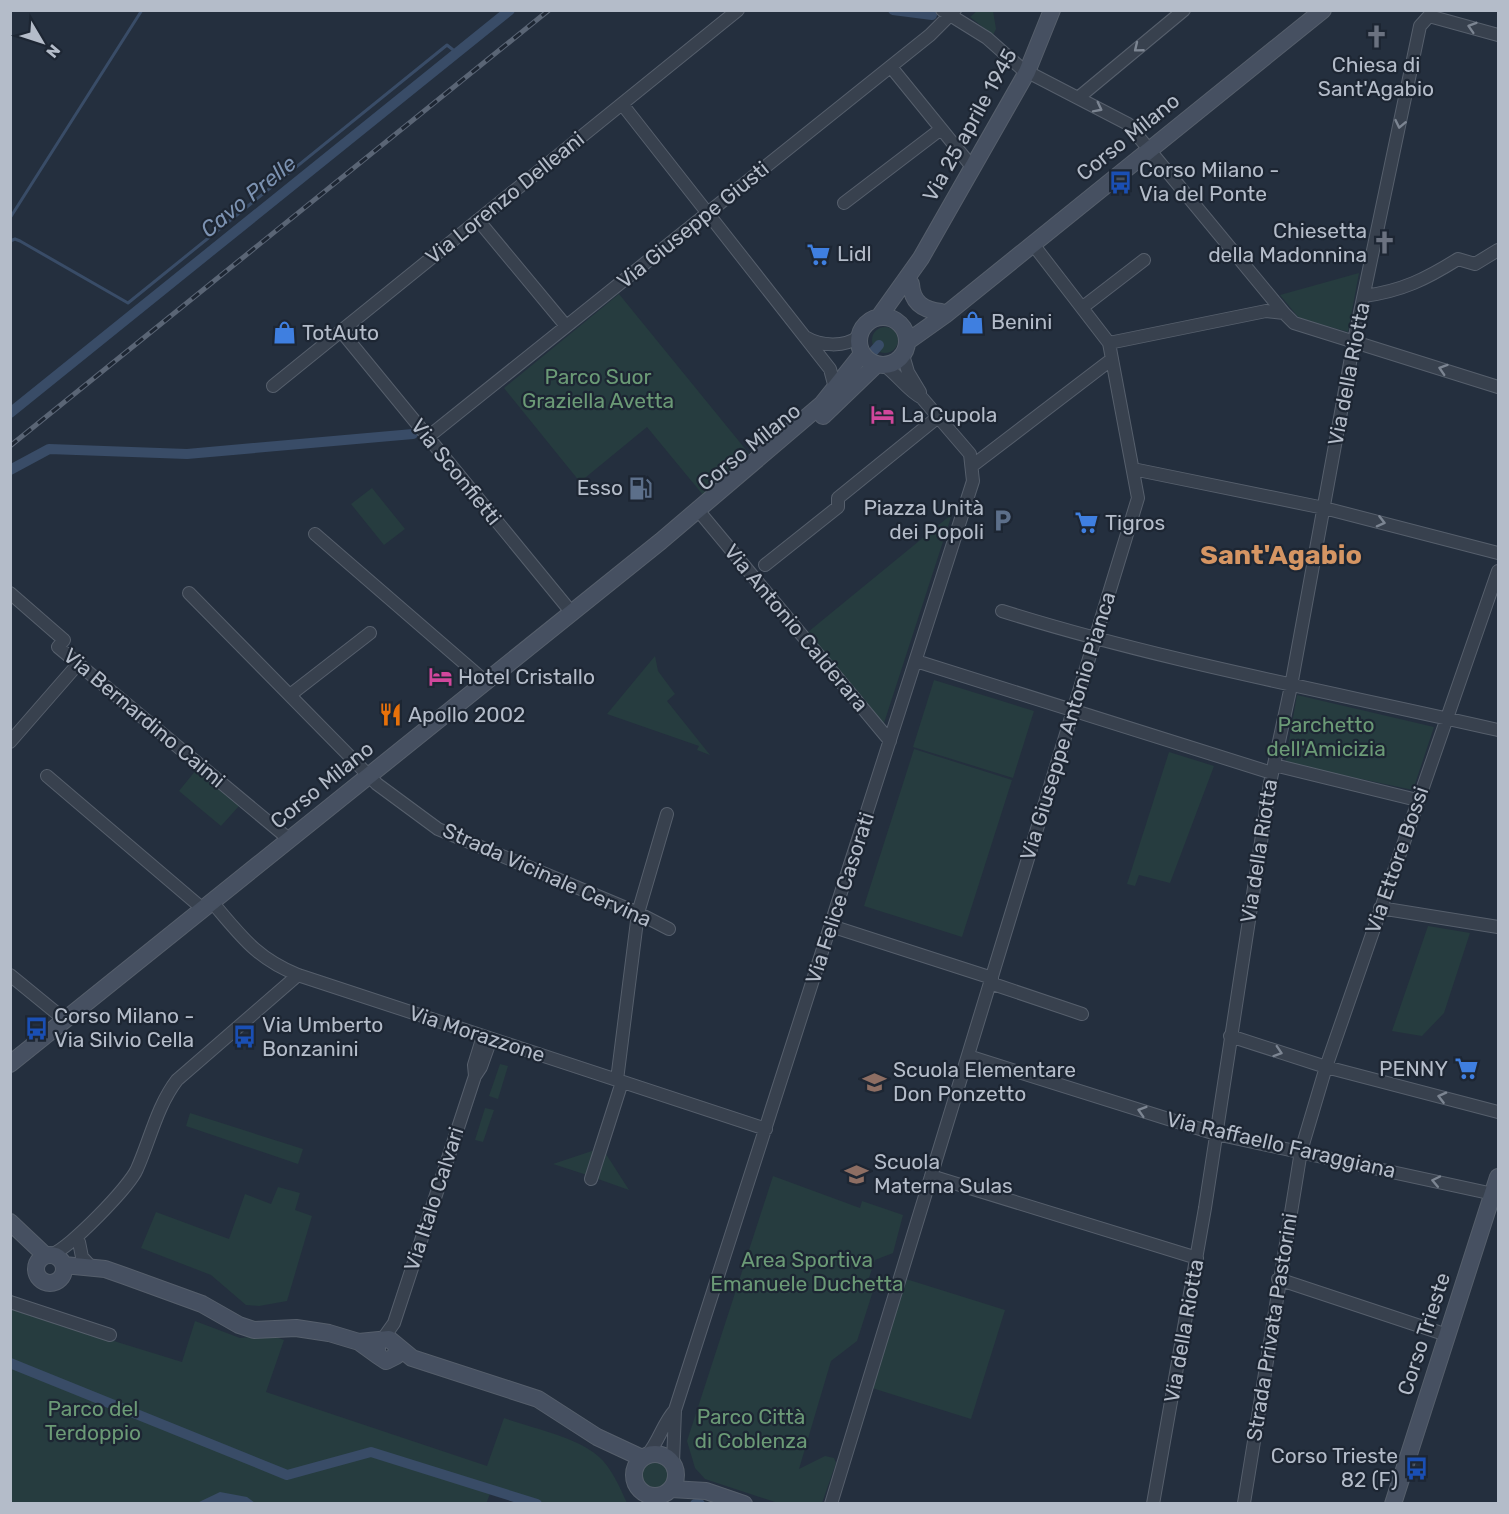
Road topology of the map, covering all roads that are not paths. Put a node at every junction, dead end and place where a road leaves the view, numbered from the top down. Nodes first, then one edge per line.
1 (738, 10) edge
2 (1052, 10) edge
3 (1184, 10) edge
4 (1323, 10) edge
5 (949, 12) edge
6 (1498, 35) edge
7 (891, 67) junction
8 (1027, 72) junction
9 (1078, 98) junction
10 (622, 104) junction
11 (941, 129) junction
12 (1150, 148) junction
13 (973, 168) junction
14 (844, 203) dead end
15 (708, 213) junction
16 (478, 220) junction
17 (1032, 243) junction
18 (1498, 250) edge
19 (921, 258) junction
20 (1144, 260) dead end
21 (911, 284) junction
22 (1364, 296) junction
23 (962, 301) junction
24 (1083, 307) junction
25 (941, 312) junction
26 (898, 313) junction
27 (1284, 313) junction
28 (566, 326) junction
29 (341, 331) junction
30 (806, 339) junction
31 (1354, 341) junction
32 (1108, 342) junction
33 (860, 347) junction
34 (905, 349) junction
35 (1112, 359) junction
36 (880, 365) junction
37 (854, 376) junction
38 (273, 386) dead end
39 (1498, 387) edge
40 (835, 388) junction
41 (922, 399) junction
42 (822, 404) junction
43 (938, 417) junction
44 (428, 437) junction
45 (972, 466) junction
46 (1133, 469) junction
47 (1324, 507) junction
48 (702, 515) junction
49 (315, 534) dead end
50 (662, 541) junction
51 (1498, 552) edge
52 (765, 565) dead end
53 (1498, 571) edge
54 (10, 593) edge
55 (189, 593) dead end
56 (1002, 611) dead end
57 (572, 613) junction
58 (370, 633) dead end
59 (1095, 640) junction
60 (916, 661) junction
61 (78, 664) junction
62 (486, 682) junction
63 (1291, 686) junction
64 (290, 695) junction
65 (1074, 710) junction
66 (1445, 718) junction
67 (1498, 730) edge
68 (890, 741) junction
69 (10, 742) edge
70 (1273, 769) junction
71 (370, 775) junction
72 (47, 776) dead end
73 (1417, 800) junction
74 (667, 814) dead end
75 (290, 840) junction
76 (208, 905) junction
77 (1380, 908) junction
78 (638, 913) junction
79 (831, 926) junction
80 (1498, 927) edge
81 (669, 929) dead end
82 (10, 975) edge
83 (298, 975) junction
84 (991, 980) junction
85 (1082, 1014) dead end
86 (65, 1020) junction
87 (1230, 1036) junction
88 (487, 1037) junction
89 (968, 1056) junction
90 (12, 1060) edge
91 (1326, 1067) junction
92 (620, 1081) junction
93 (1498, 1112) edge
94 (766, 1128) junction
95 (1216, 1134) junction
96 (1301, 1151) junction
97 (931, 1176) junction
98 (591, 1179) dead end
99 (1497, 1188) edge
100 (13, 1225) edge
101 (88, 1227) junction
102 (79, 1242) junction
103 (1197, 1258) junction
104 (54, 1262) junction
105 (92, 1268) junction
106 (125, 1276) junction
107 (1278, 1279) junction
108 (16, 1303) edge
109 (110, 1335) dead end
110 (1447, 1335) junction
111 (387, 1347) junction
112 (675, 1410) junction
113 (641, 1460) junction
114 (675, 1466) junction
115 (671, 1489) junction
116 (706, 1491) junction
117 (744, 1503) edge
118 (831, 1503) edge
119 (1153, 1503) edge
120 (1244, 1503) edge
121 (1393, 1503) edge

1 - 10 street, Via Lorenzo Delleani
2 - 8 main road, Via 25 aprile 1945
3 -> 9 street
4 - 12 main road, Corso Milano
5 - 7 street, Via Giuseppe Giusti
5 - 8 street
6 -> 22 street, Via della Riotta
7 - 11 street
7 - 15 street, Via Giuseppe Giusti
8 - 9 street
8 - 13 main road, Via 25 aprile 1945
9 -> 12 street
10 - 15 street
10 - 16 street, Via Lorenzo Delleani
11 - 13 street
11 - 14 street
12 - 17 main road, Corso Milano
12 - 27 street
13 - 19 main road, Via 25 aprile 1945
15 - 28 street, Via Giuseppe Giusti
15 - 30 street
16 - 28 street
16 - 29 street, Via Lorenzo Delleani
17 - 23 main road, Corso Milano
17 - 24 street
18 - 22 street
19 - 21 main road, Via 25 aprile 1945
19 - 26 main road, Via 25 aprile 1945
20 - 24 street
21 - 25 main road
21 - 26 main road, Via 25 aprile 1945
22 - 31 street, Via della Riotta
23 - 25 main road, Corso Milano
23 - 34 main road, Corso Milano
24 - 32 street
25 - 26 main road, Corso Milano
26 - 33 main road
26 - 34 main road
27 - 31 street
27 - 32 street
28 - 44 street, Via Giuseppe Giusti
29 - 38 street, Via Lorenzo Delleani
29 - 44 street, Via Sconfietti
30 - 33 street
30 - 40 street
39 -> 31 street
31 - 47 street, Via della Riotta
32 - 35 street, Via Giuseppe Antonio Pianca
33 - 36 main road
33 - 37 main road
34 - 36 main road
34 - 41 street
35 - 45 street
35 - 46 street, Via Giuseppe Antonio Pianca
36 - 37 main road
36 - 41 street
37 - 40 main road, Corso Milano
37 - 48 main road, Corso Milano
40 - 42 main road, Corso Milano
41 - 43 street
42 - 48 main road
42 - 50 main road, Corso Milano
43 - 45 street
43 - 52 street
44 - 57 street, Via Sconfietti
45 - 60 street, Via Felice Casorati
46 - 47 street
46 - 59 street, Via Giuseppe Antonio Pianca
47 -> 51 street
47 - 63 street, Via della Riotta
48 - 50 main road, Corso Milano
48 - 68 street, Via Antonio Calderara
49 - 62 street
50 - 57 main road, Corso Milano
53 - 66 street, Via Ettore Bossi
54 - 61 street, Via Bernardino Caimi
55 - 64 street, Strada Vicinale Cervina
56 - 59 street
57 - 62 main road, Corso Milano
58 - 64 street
59 - 63 street
59 - 65 street, Via Giuseppe Antonio Pianca
60 - 65 street
60 - 68 street, Via Felice Casorati
61 - 69 street
61 - 75 street, Via Bernardino Caimi
62 - 71 main road, Corso Milano
63 - 66 street
63 - 70 street, Via della Riotta
64 - 71 street, Strada Vicinale Cervina
65 - 70 street
65 - 84 street, Via Giuseppe Antonio Pianca
66 - 67 street
66 - 73 street, Via Ettore Bossi
68 - 79 street, Via Felice Casorati
70 - 73 street
70 - 87 street, Via della Riotta
71 - 75 main road, Corso Milano
71 - 78 street, Strada Vicinale Cervina
72 - 76 street, Via Morazzone
73 - 77 street, Via Ettore Bossi
74 - 78 street
75 - 76 main road, Corso Milano
76 - 83 street, Via Morazzone
76 - 86 main road, Corso Milano
77 - 80 street
77 - 91 street, Via Ettore Bossi
78 - 81 street, Strada Vicinale Cervina
78 - 92 street
79 - 84 street
79 - 94 street, Via Felice Casorati
82 - 86 street
83 - 88 street, Via Morazzone
83 - 101 street
84 - 85 street
84 - 89 street, Via Giuseppe Antonio Pianca
86 - 90 main road, Corso Milano
87 -> 91 street
87 - 95 street, Via della Riotta
88 - 92 street, Via Morazzone
88 - 111 street, Via Italo Calvari
95 -> 89 street, Via Raffaello Faraggiana
89 - 97 street, Via Giuseppe Antonio Pianca
93 -> 91 street
91 - 96 street, Via Ettore Bossi
92 - 94 street, Via Morazzone
92 - 98 street
94 - 112 street, Via Felice Casorati
95 - 96 street, Via Raffaello Faraggiana
95 - 103 street, Via della Riotta
99 -> 96 street, Via Raffaello Faraggiana
96 - 107 street, Strada Privata Pastorini
97 - 103 street
97 - 118 street, Via Giuseppe Antonio Pianca
99 - 110 main road, Corso Trieste
100 - 104 main road
101 - 102 street
101 - 104 street
102 - 104 street
102 - 105 street
103 - 119 street, Via della Riotta
104 - 105 main road
104 - 106 main road
105 - 106 main road
106 - 111 main road
107 - 110 street
107 - 120 street, Strada Privata Pastorini
108 - 109 street
110 - 121 main road, Corso Trieste
111 - 113 main road
112 - 113 street
112 - 114 street
113 - 114 main road
113 - 115 main road
114 - 115 main road
114 - 116 main road
115 - 116 main road
116 - 117 main road

